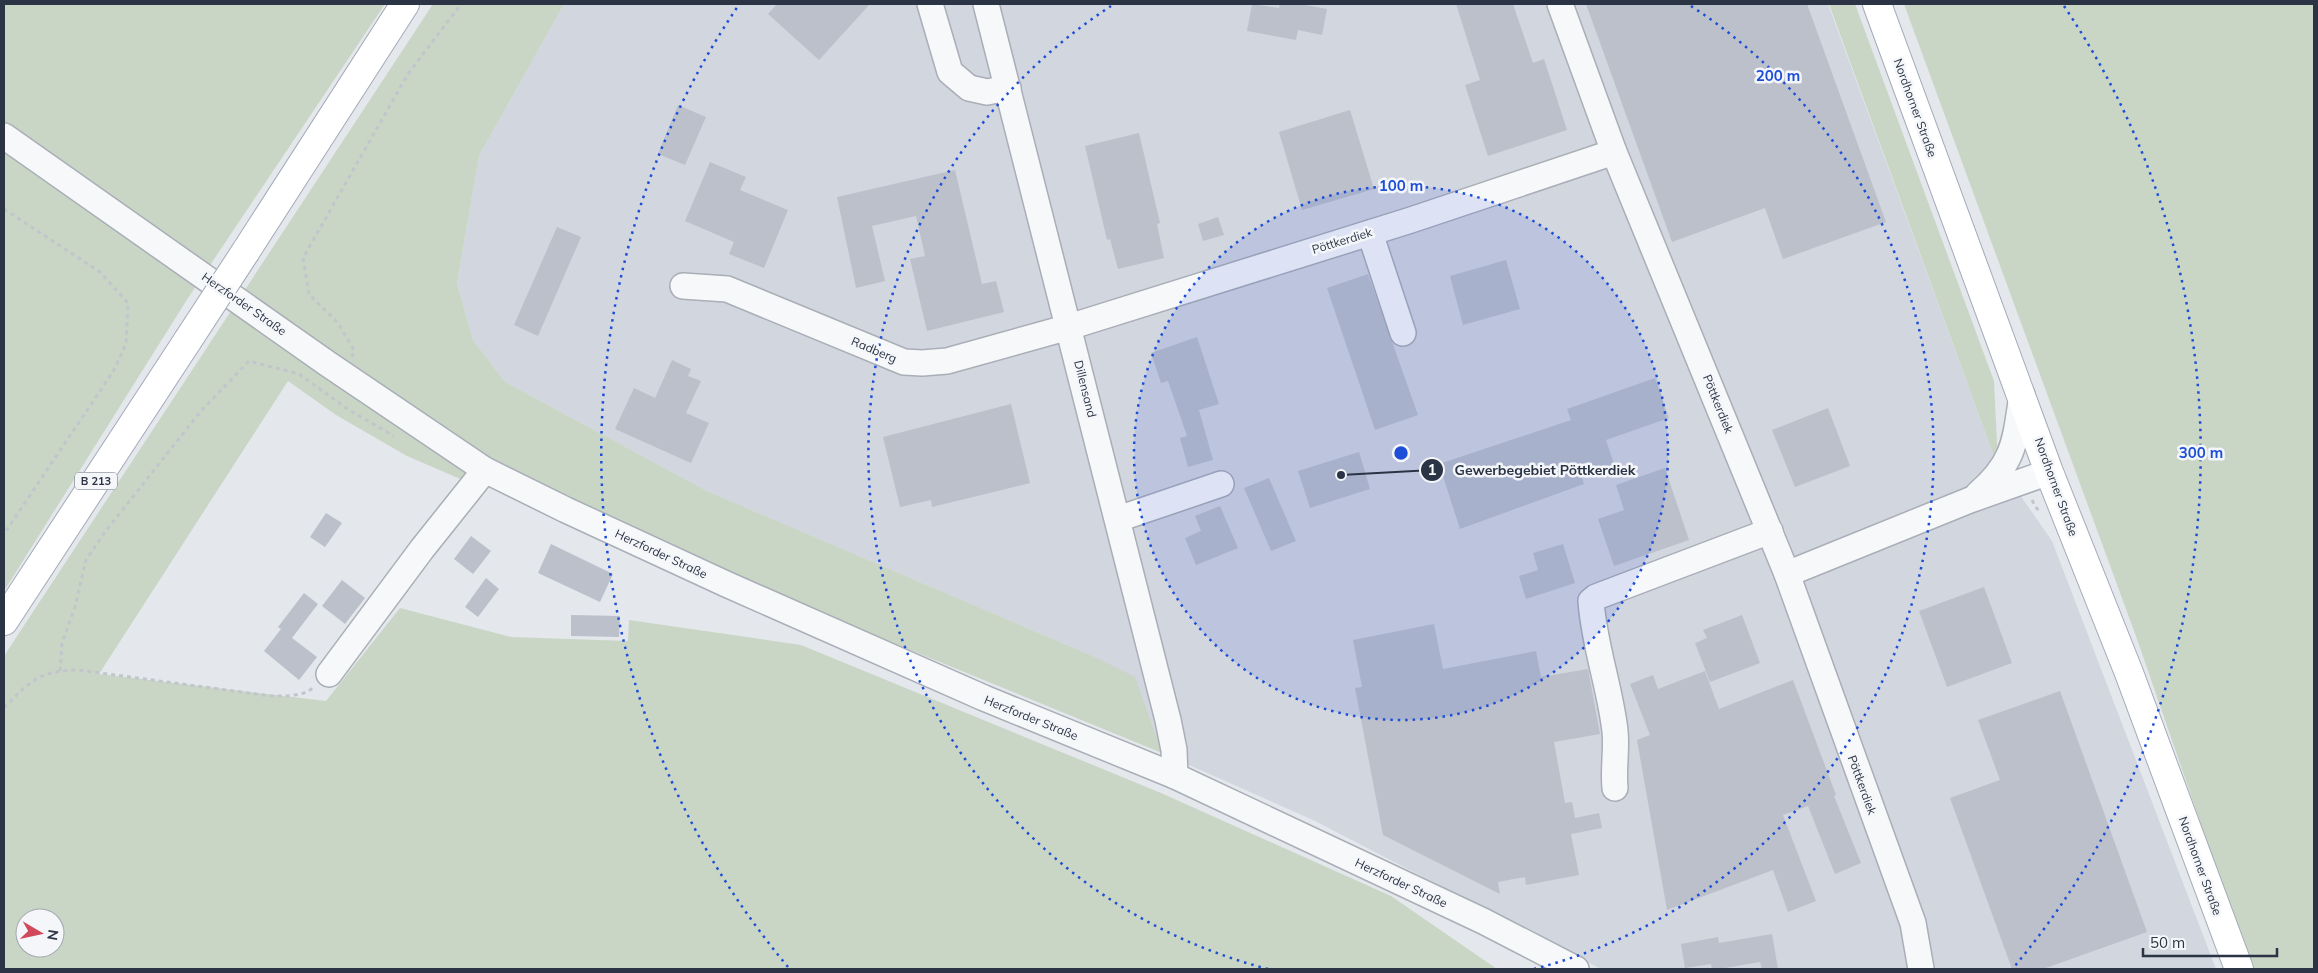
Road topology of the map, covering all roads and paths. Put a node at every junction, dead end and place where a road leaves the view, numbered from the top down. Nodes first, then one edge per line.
1 (405, 4) edge
2 (461, 4) edge
3 (930, 4) edge
4 (986, 4) edge
5 (1560, 4) edge
6 (1877, 4) edge
7 (1008, 88) junction
8 (4, 136) edge
9 (1614, 152) junction
10 (4, 209) edge
11 (1370, 233) junction
12 (683, 286) dead end
13 (1070, 327) junction
14 (1403, 333) dead end
15 (347, 377) junction
16 (2022, 395) junction
17 (403, 440) dead end
18 (485, 470) junction
19 (2049, 472) junction
20 (1221, 484) dead end
21 (1970, 500) junction
22 (1118, 519) junction
23 (1770, 531) junction
24 (4, 534) edge
25 (1787, 574) junction
26 (4, 621) edge
27 (60, 671) junction
28 (329, 674) joint
29 (4, 708) edge
30 (1175, 776) junction
31 (1615, 788) dead end
32 (1576, 969) edge
33 (1921, 969) edge
34 (2239, 969) edge

1 - 26 main road, B 213, bridge
2 - 15 path
3 - 7 street
4 - 7 street, Dillensand
5 - 9 street, Pöttkerdiek
6 - 16 main road, Nordhorner Straße
7 - 13 street, Dillensand
8 - 15 street, Herzforder Straße
9 - 11 street, Pöttkerdiek
9 - 23 street, Pöttkerdiek
10 - 24 path
11 - 13 street, Pöttkerdiek
11 - 14 street
12 - 13 street, Radberg
13 - 22 street, Dillensand
15 - 18 street, Herzforder Straße
16 - 19 main road, Nordhorner Straße
16 - 21 street
17 - 27 path
18 - 28 street
18 - 30 street, Herzforder Straße
19 - 21 street
19 - 34 main road, Nordhorner Straße
20 - 22 street
21 - 25 street
22 - 30 street, Dillensand
23 - 25 street, Pöttkerdiek
23 - 31 street
25 - 33 street, Pöttkerdiek
27 - 28 path
27 - 29 path
30 - 32 street, Herzforder Straße

